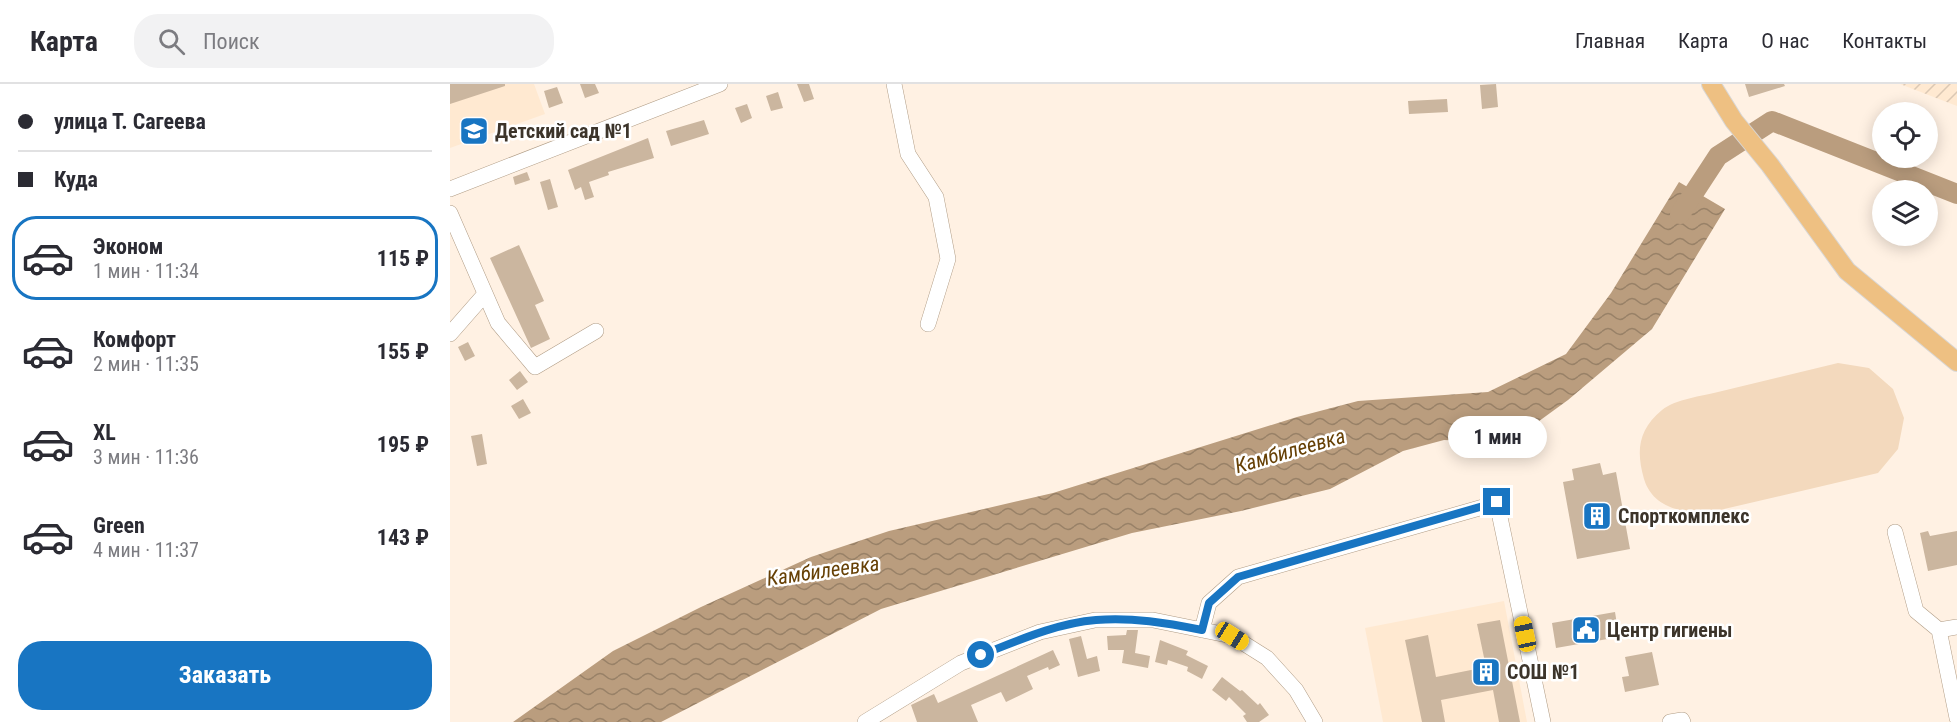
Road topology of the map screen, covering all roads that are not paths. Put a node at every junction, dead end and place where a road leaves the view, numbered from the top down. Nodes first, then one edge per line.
1 (720, 84) edge
2 (894, 84) edge
3 (1711, 84) edge
4 (450, 189) edge
5 (450, 213) edge
6 (485, 294) junction
7 (928, 324) dead end
8 (596, 331) dead end
9 (450, 334) edge
10 (1957, 362) edge
11 (1895, 532) dead end
12 (1957, 627) edge
13 (1202, 630) junction
14 (1939, 630) junction
15 (1957, 718) edge
16 (866, 722) edge
17 (1315, 722) edge
18 (1543, 722) edge
19 (1670, 722) edge
20 (1683, 722) edge

1 - 4 street
2 - 7 street
3 - 10 main road
5 - 6 street
6 - 8 street
6 - 9 street
11 - 14 street
12 - 14 street
13 - 16 street
13 - 17 street
13 - 18 street
14 - 15 street
19 - 20 street

